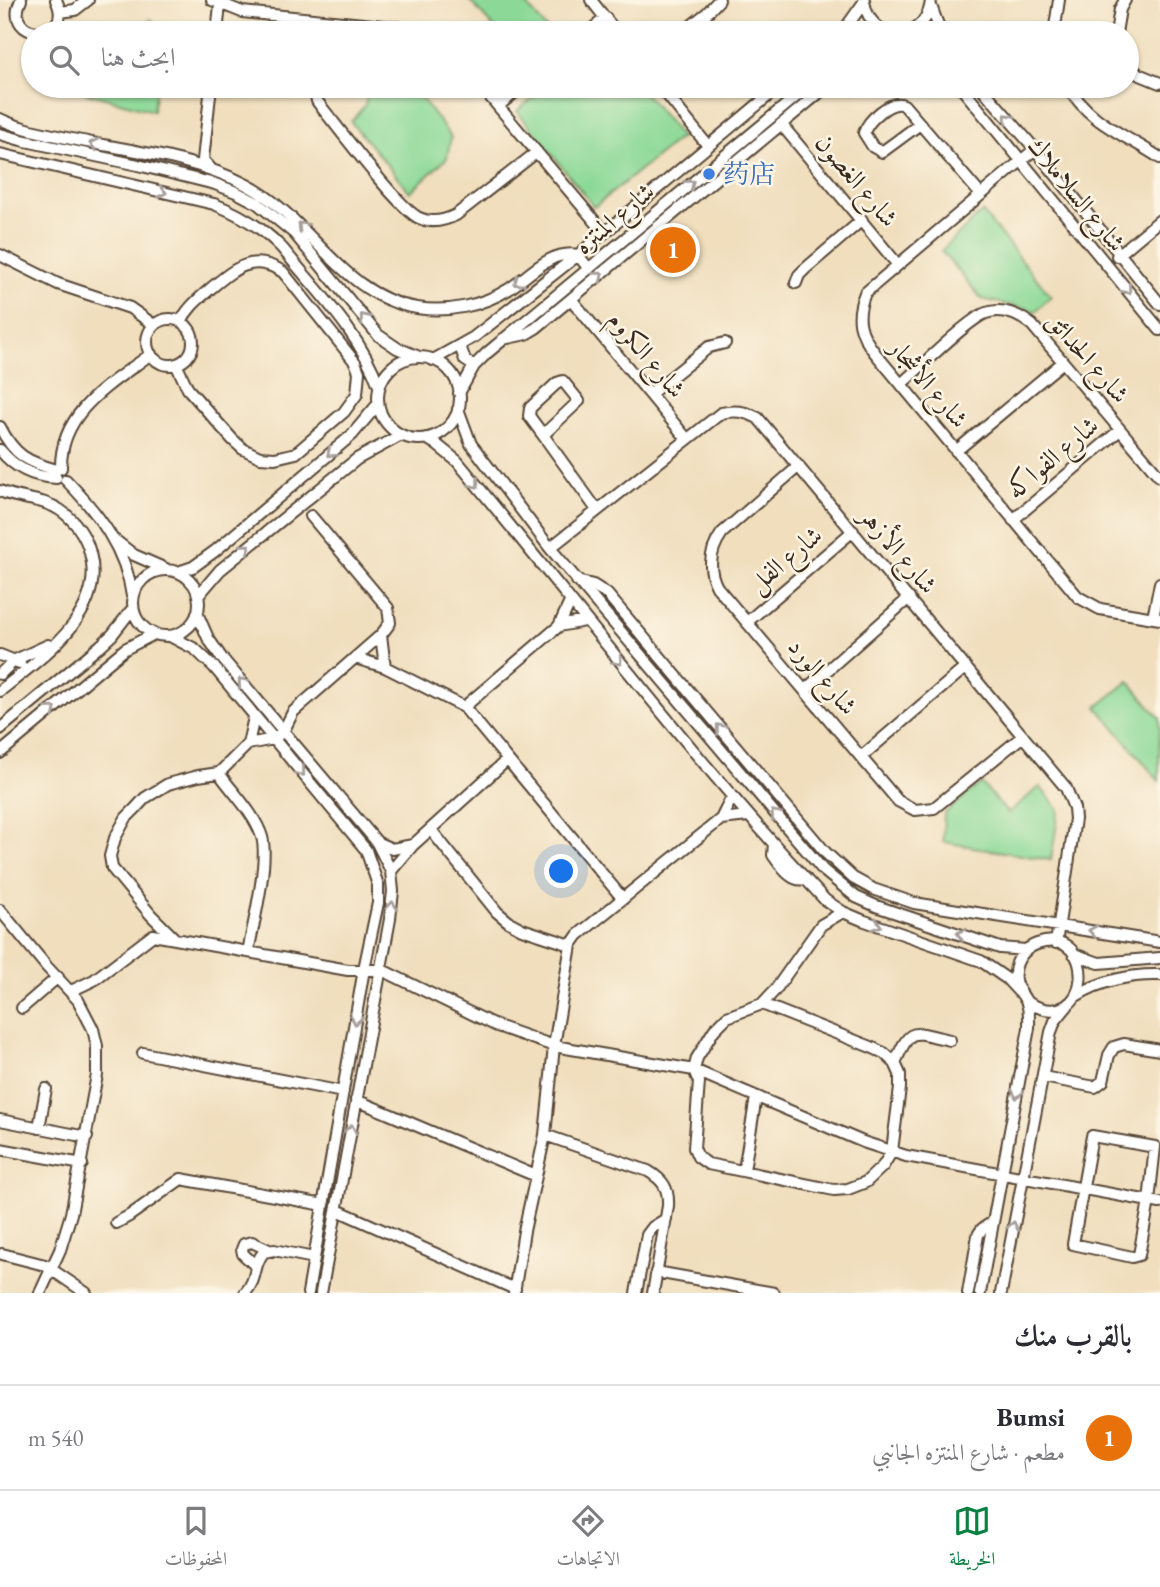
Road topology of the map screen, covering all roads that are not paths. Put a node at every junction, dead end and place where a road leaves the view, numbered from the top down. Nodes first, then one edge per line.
1 (21, 0) edge
2 (56, 0) edge
3 (88, 0) edge
4 (591, 0) edge
5 (719, 0) edge
6 (1059, 0) edge
7 (1125, 0) edge
8 (864, 1) edge
9 (216, 2) edge
10 (931, 3) edge
11 (60, 12) junction
12 (606, 18) junction
13 (57, 21) edge
14 (217, 21) edge
15 (320, 21) edge
16 (602, 21) edge
17 (608, 21) edge
18 (697, 21) edge
19 (850, 21) edge
20 (871, 21) edge
21 (922, 21) edge
22 (937, 21) edge
23 (1056, 21) edge
24 (1117, 21) edge
25 (21, 22) edge
26 (1139, 74) edge
27 (1160, 83) edge
28 (210, 98) edge
29 (316, 98) edge
30 (491, 98) edge
31 (508, 98) edge
32 (670, 98) edge
33 (765, 98) edge
34 (793, 98) edge
35 (811, 98) edge
36 (970, 98) edge
37 (990, 98) edge
38 (1077, 98) edge
39 (498, 106) junction
40 (740, 117) junction
41 (0, 120) edge
42 (781, 124) junction
43 (920, 124) junction
44 (752, 132) junction
45 (0, 134) edge
46 (708, 146) junction
47 (1035, 149) junction
48 (537, 152) junction
49 (88, 153) junction
50 (0, 154) edge
51 (1160, 158) edge
52 (202, 160) junction
53 (1021, 161) junction
54 (125, 162) junction
55 (191, 164) junction
56 (213, 172) junction
57 (83, 174) junction
58 (182, 176) junction
59 (120, 182) junction
60 (215, 184) junction
61 (981, 195) junction
62 (862, 220) junction
63 (1160, 220) edge
64 (604, 232) junction
65 (314, 247) junction
66 (1119, 254) junction
67 (0, 255) edge
68 (578, 255) junction
69 (898, 265) junction
70 (1106, 265) junction
71 (589, 268) junction
72 (796, 283) dead end
73 (571, 299) junction
74 (1160, 304) edge
75 (181, 322) junction
76 (154, 325) junction
77 (1160, 330) edge
78 (503, 339) junction
79 (724, 343) dead end
80 (460, 346) junction
81 (151, 354) junction
82 (419, 357) junction
83 (433, 360) junction
84 (1063, 362) junction
85 (176, 364) junction
86 (474, 366) junction
87 (901, 384) junction
88 (379, 386) junction
89 (459, 393) junction
90 (650, 394) junction
91 (378, 404) junction
92 (458, 409) junction
93 (0, 427) edge
94 (1120, 430) junction
95 (401, 435) junction
96 (543, 435) junction
97 (426, 438) junction
98 (687, 439) junction
99 (0, 450) edge
100 (956, 451) junction
101 (799, 466) junction
102 (60, 474) junction
103 (1160, 477) edge
104 (0, 491) edge
105 (597, 510) junction
106 (311, 516) dead end
107 (1013, 520) junction
108 (853, 531) junction
109 (114, 539) junction
110 (551, 548) junction
111 (173, 571) junction
112 (577, 581) junction
113 (1160, 583) edge
114 (198, 596) junction
115 (909, 598) junction
116 (570, 602) junction
117 (132, 605) junction
118 (197, 613) junction
119 (1156, 619) edge
120 (586, 621) junction
121 (747, 622) junction
122 (559, 626) junction
123 (154, 634) junction
124 (62, 635) junction
125 (381, 635) junction
126 (170, 636) junction
127 (0, 655) edge
128 (355, 658) junction
129 (15, 660) junction
130 (385, 667) junction
131 (966, 667) junction
132 (24, 672) junction
133 (0, 674) edge
134 (663, 682) junction
135 (2, 686) edge
136 (805, 690) junction
137 (647, 695) junction
138 (464, 707) junction
139 (265, 708) junction
140 (293, 712) junction
141 (254, 717) junction
142 (0, 729) edge
143 (284, 730) junction
144 (1023, 736) junction
145 (274, 739) junction
146 (248, 744) junction
147 (0, 753) edge
148 (861, 757) junction
149 (507, 760) junction
150 (219, 773) junction
151 (732, 797) junction
152 (748, 816) junction
153 (721, 818) junction
154 (431, 830) junction
155 (376, 841) junction
156 (413, 845) junction
157 (366, 850) junction
158 (391, 871) junction
159 (623, 899) junction
160 (825, 900) junction
161 (0, 905) edge
162 (0, 910) edge
163 (844, 912) junction
164 (151, 915) junction
165 (821, 925) junction
166 (1058, 926) junction
167 (153, 934) junction
168 (174, 938) junction
169 (1160, 942) edge
170 (1056, 943) junction
171 (571, 945) junction
172 (1027, 950) junction
173 (248, 952) junction
174 (1074, 954) junction
175 (1160, 958) edge
176 (364, 969) junction
177 (348, 970) junction
178 (382, 970) junction
179 (1160, 975) edge
180 (58, 978) junction
181 (398, 979) junction
182 (363, 981) junction
183 (378, 984) junction
184 (776, 989) junction
185 (1018, 992) junction
186 (75, 996) junction
187 (1071, 1000) junction
188 (1027, 1002) junction
189 (762, 1004) junction
190 (22, 1008) dead end
191 (782, 1012) junction
192 (950, 1040) dead end
193 (554, 1046) junction
194 (1160, 1050) edge
195 (1026, 1051) junction
196 (1048, 1053) junction
197 (143, 1054) dead end
198 (895, 1063) junction
199 (694, 1070) junction
200 (1043, 1077) junction
201 (43, 1088) dead end
202 (343, 1092) junction
203 (756, 1097) junction
204 (356, 1100) junction
205 (0, 1120) edge
206 (36, 1127) junction
207 (545, 1135) junction
208 (87, 1137) junction
209 (0, 1149) edge
210 (892, 1151) junction
211 (334, 1152) junction
212 (346, 1156) junction
213 (82, 1164) junction
214 (744, 1170) junction
215 (1002, 1173) junction
216 (536, 1176) junction
217 (1023, 1177) junction
218 (1083, 1187) junction
219 (1155, 1202) edge
220 (324, 1205) junction
221 (337, 1210) junction
222 (666, 1219) junction
223 (993, 1222) junction
224 (116, 1223) dead end
225 (269, 1250) junction
226 (2, 1254) edge
227 (314, 1258) junction
228 (256, 1266) junction
229 (52, 1268) junction
230 (656, 1272) junction
231 (514, 1291) edge
232 (983, 1291) edge
233 (40, 1293) edge
234 (86, 1293) edge
235 (245, 1293) edge
236 (308, 1293) edge
237 (321, 1293) edge
238 (636, 1293) edge
239 (653, 1293) edge
240 (774, 1293) edge
241 (968, 1293) edge
242 (1001, 1293) edge

1 - 25 street
2 - 11 street
3 - 11 street
4 - 12 street
5 - 18 street
6 - 23 street
7 - 24 street
8 - 19 street
8 - 20 street
9 - 14 street
9 - 15 street
10 - 21 street
10 - 22 street
11 - 13 street
12 - 16 street
12 - 17 street
26 - 27 street
28 - 52 street
29 - 48 street
30 - 39 street
31 - 39 street
32 - 46 street
33 - 40 street, شارع المنتزه
34 - 44 street, شارع المنتزه
35 - 42 street
36 - 53 street, شارع السلاملاك
47 -> 37 street, شارع السلاملاك
38 - 51 street
39 - 48 street
40 - 44 street
40 - 46 street, شارع المنتزه
55 -> 41 street
42 - 62 street, شارع الغصون
73 -> 42 street
43 - 43 street
43 - 61 street
71 -> 44 street, شارع المنتزه
45 - 49 street
46 - 64 street, شارع المنتزه
47 - 53 street, شارع الأشجار
47 - 66 street, شارع السلاملاك
48 - 64 street
49 - 54 street
49 - 57 street
50 - 57 street
52 - 55 street
52 - 56 street
53 - 61 street, شارع الأشجار
53 - 70 street, شارع السلاملاك
54 - 58 street
54 - 59 street
55 - 56 street
55 - 58 street
56 - 60 street
65 -> 56 street
57 - 59 street
58 - 60 street
59 -> 88 street
60 - 65 street
61 - 69 street, شارع الأشجار
62 - 69 street, شارع الغصون
62 - 72 street
63 - 66 street
64 - 68 street, شارع المنتزه
68 -> 65 street
82 -> 65 street
66 - 70 street
66 - 74 street, شارع السلاملاك
67 - 76 street
68 - 71 street
68 - 80 street, شارع المنتزه
69 - 87 street, شارع الأشجار
70 -> 77 street, شارع السلاملاك
71 - 78 street, شارع المنتزه
73 - 78 street
73 - 90 street, شارع الكروم
75 - 76 street
75 - 85 street
75 - 85 street
76 - 81 street
78 - 86 street, شارع المنتزه
79 - 90 street
80 - 83 street, شارع المنتزه
80 - 86 street
81 - 85 street
81 - 102 street
82 - 83 street
82 - 88 street
83 - 89 street
84 - 87 street, شارع الحدائق
84 - 94 street, شارع الحدائق
84 - 100 street
86 - 89 street, شارع المنتزه
87 - 100 street, شارع الأشجار
88 - 91 street
89 - 92 street
90 - 98 street, شارع الكروم
91 - 95 street
91 -> 111 street
92 - 97 street
92 - 110 street
93 - 102 street
94 - 103 street, شارع الحدائق
94 - 107 street, شارع الفواكه
95 - 97 street
114 -> 95 street
96 - 96 street
96 - 105 street
97 -> 116 street
98 - 101 street, شارع الأزهر
98 - 105 street, شارع الأزهر
99 - 102 street
100 - 107 street, شارع الأشجار
101 - 108 street, شارع الأزهر
101 - 121 street, شارع الورد
102 - 109 street
104 - 124 street
105 - 110 street, شارع الأزهر
106 - 125 street
107 - 119 street, شارع الأشجار
108 - 115 street, شارع الأزهر
108 - 121 street, شارع الفل
109 - 111 street
109 - 117 street
110 - 112 street
111 - 114 street
111 - 117 street
112 - 134 street
166 -> 112 street
113 - 119 street
114 - 118 street
115 - 131 street, شارع الأزهر
115 - 136 street
116 - 120 street
116 - 122 street
117 - 123 street
117 - 142 street
118 - 126 street
139 -> 118 street
120 - 122 street
120 -> 137 street
121 - 136 street, شارع الورد
122 - 138 street
123 - 126 street
147 -> 123 street
124 - 129 street
124 - 132 street
125 - 128 street
125 - 130 street
126 - 141 street
127 - 129 street
128 - 130 street
128 - 140 street
129 - 132 street
129 - 133 street
130 - 138 street
131 - 144 street, شارع الأزهر
131 - 148 street
132 - 135 street
134 - 137 street
172 -> 134 street
136 - 148 street, شارع الورد
137 - 151 street
138 - 149 street
139 - 140 street
139 - 143 street
140 - 143 street
141 - 145 street
141 - 146 street
143 - 145 street
143 - 155 street
144 - 148 street, شارع الورد
144 - 166 street, شارع الأزهر
145 - 146 street
145 -> 157 street
146 - 150 street
149 - 154 street
149 - 159 street
150 - 164 street
150 - 173 street
151 - 152 street
151 - 153 street
152 - 153 street
152 - 160 street
153 - 159 street
154 - 156 street
154 - 171 street
155 - 156 street
155 - 157 street
155 - 158 street
156 - 158 street
157 - 176 street
178 -> 158 street
159 - 171 street
160 - 163 street
160 - 165 street
161 - 180 street
162 - 180 street
163 - 165 street
163 -> 185 street
164 - 167 street
164 - 168 street
165 - 184 street
169 -> 166 street
166 - 170 street, شارع الأزهر
167 - 168 street
167 - 186 street
168 - 173 street
170 - 172 street
170 - 174 street
171 - 193 street
172 - 185 street
173 - 177 street
174 - 175 street
174 - 187 street
176 - 177 street
176 - 178 street
176 - 182 street
177 - 182 street
178 - 181 street
178 - 183 street
179 - 187 street
180 - 186 street
180 - 190 street
181 - 183 street
181 - 193 street
182 - 183 street
182 -> 202 street
183 - 204 street
184 - 189 street
184 - 191 street
185 - 188 street
186 - 208 street
187 - 188 street
187 - 196 street
188 - 195 street
189 - 191 street
189 - 199 street
191 - 198 street
192 - 198 street
193 - 199 street
193 - 207 street
194 - 200 street
195 - 196 street
195 -> 215 street
196 - 200 street
197 - 202 street
198 - 210 street
199 - 203 street
199 - 214 street
200 - 217 street
201 - 206 street
202 - 211 street
203 - 210 street
203 - 214 street
212 -> 204 street
204 - 216 street
205 - 206 street
206 - 208 street
207 - 216 street
207 - 222 street
208 - 213 street
209 - 213 street
210 - 214 street
210 - 215 street
211 - 212 street
211 - 220 street
212 - 221 street
213 - 229 street
215 - 217 street
215 - 223 street
216 - 231 street
217 - 218 street
242 -> 217 street
218 - 219 street
218 - 219 street
218 - 219 street
220 - 224 street
220 - 227 street
221 - 231 street
221 - 237 street
222 - 230 street
222 - 238 street
223 - 232 street
223 - 241 street
225 - 227 street
225 - 228 street
225 - 228 street
226 - 229 street
227 - 236 street
228 - 235 street
229 - 233 street
229 - 234 street
230 - 239 street
230 - 240 street

